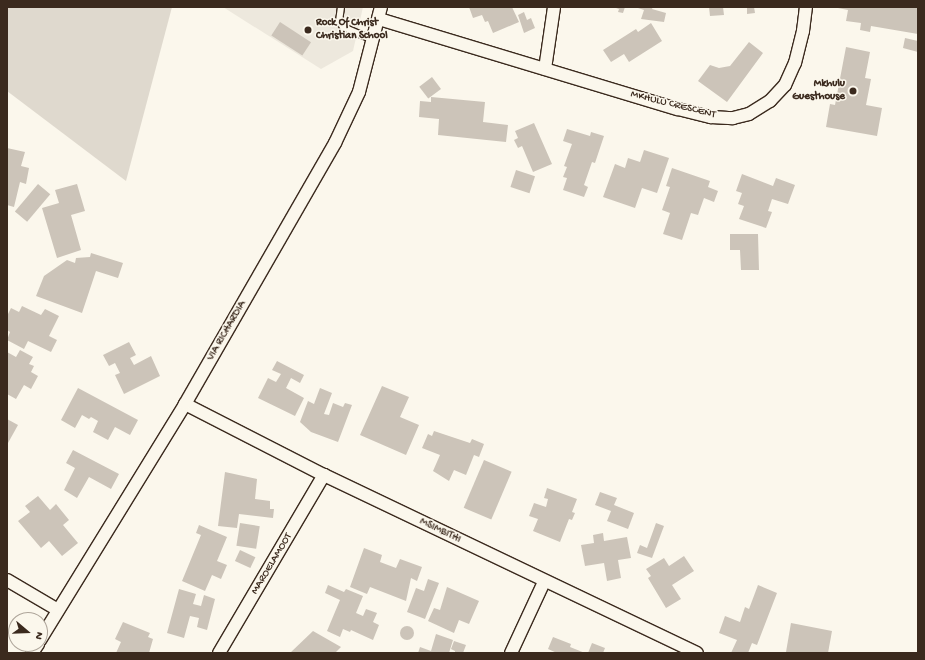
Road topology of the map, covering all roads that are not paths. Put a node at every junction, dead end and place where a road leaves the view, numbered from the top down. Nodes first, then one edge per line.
1 (341, 7) edge
2 (554, 7) edge
3 (806, 7) edge
4 (380, 13) edge
5 (373, 40) junction
6 (545, 69) junction
7 (185, 404) junction
8 (324, 475) junction
9 (7, 580) edge
10 (544, 582) junction
11 (58, 610) junction
12 (48, 627) edge
13 (219, 653) edge
14 (511, 653) edge
15 (697, 653) edge

1 - 5 lane
2 - 6 street
3 - 6 street, MKHULU CRESCENT
4 - 5 street, VIA RICHARDIA
4 - 6 street, MKHULU CRESCENT
5 - 7 street, VIA RICHARDIA
7 - 8 street, MSIMBITHI
7 - 11 street, VIA RICHARDIA
8 - 10 street, MSIMBITHI
8 - 13 street, MAROELAMOOT
9 - 11 street
10 - 14 street
10 - 15 street, MSIMBITHI
11 - 12 street, VIA RICHARDIA

